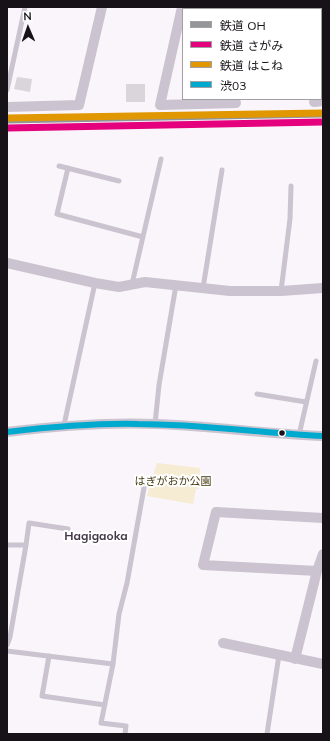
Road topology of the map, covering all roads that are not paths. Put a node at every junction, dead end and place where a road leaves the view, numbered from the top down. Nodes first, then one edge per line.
1 (25, 7) edge
2 (102, 7) edge
3 (182, 7) edge
4 (7, 90) edge
5 (236, 101) edge
6 (7, 107) edge
7 (160, 159) dead end
8 (59, 166) dead end
9 (68, 168) junction
10 (222, 170) dead end
11 (119, 181) dead end
12 (291, 186) dead end
13 (143, 237) junction
14 (7, 263) edge
15 (95, 283) junction
16 (132, 284) junction
17 (176, 285) junction
18 (203, 288) junction
19 (323, 288) edge
20 (281, 292) junction
21 (316, 361) dead end
22 (257, 394) dead end
23 (306, 402) junction
24 (64, 425) junction
25 (155, 427) junction
26 (7, 432) edge
27 (299, 435) junction
28 (323, 436) edge
29 (145, 482) dead end
30 (323, 518) edge
31 (68, 528) dead end
32 (7, 545) edge
33 (26, 545) junction
34 (323, 554) edge
35 (317, 571) junction
36 (8, 637) edge
37 (223, 643) dead end
38 (7, 645) edge
39 (7, 651) edge
40 (279, 655) junction
41 (49, 656) junction
42 (295, 659) junction
43 (113, 664) junction
44 (323, 664) edge
45 (105, 705) junction
46 (125, 734) edge
47 (266, 734) edge

1 - 4 lane
2 - 6 street
3 - 5 street
7 - 13 lane
8 - 9 lane
9 - 11 lane
9 - 13 lane
10 - 18 lane
12 - 20 lane
13 - 16 lane
14 - 15 street
15 - 16 street
15 - 24 lane
16 - 17 street
17 - 18 street
17 - 25 lane
18 - 20 street
19 - 20 street
21 - 23 lane
22 - 23 lane
23 - 27 lane
24 - 25 street
24 - 26 street
25 - 27 street
27 - 28 street
29 - 43 lane
30 - 35 street
31 - 33 lane
32 - 33 lane
33 - 36 lane
34 - 35 street
35 - 42 street
36 - 38 lane
37 - 40 street
39 - 41 lane
40 - 42 street
40 - 47 lane
41 - 43 lane
41 - 45 lane
42 - 44 street
43 - 45 lane
45 - 46 lane

